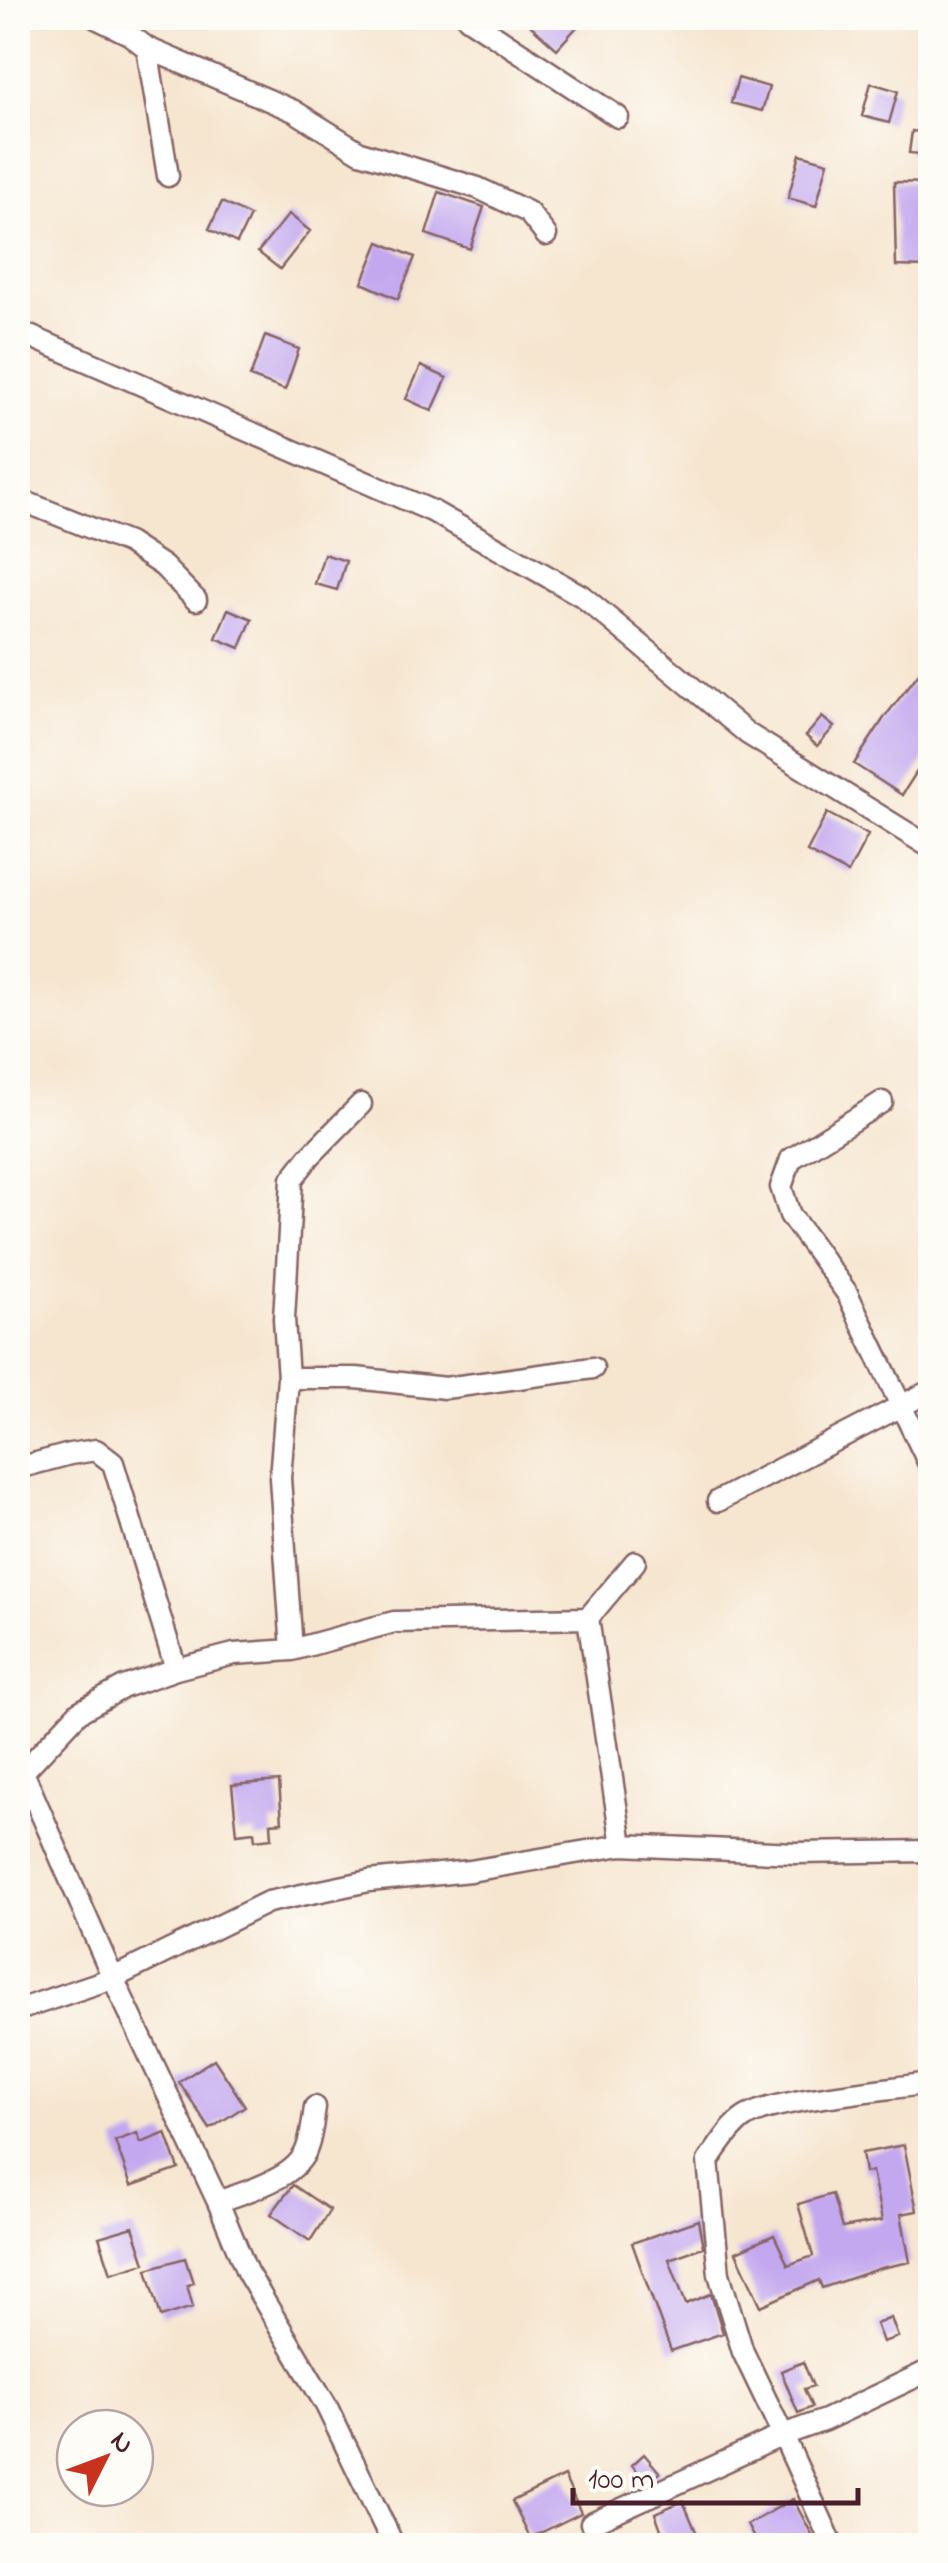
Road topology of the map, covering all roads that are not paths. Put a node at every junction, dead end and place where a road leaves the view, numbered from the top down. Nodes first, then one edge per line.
1 (96, 18) edge
2 (468, 18) edge
3 (147, 48) junction
4 (618, 117) dead end
5 (168, 176) dead end
6 (546, 235) dead end
7 (18, 331) edge
8 (18, 499) edge
9 (196, 600) dead end
10 (930, 847) edge
11 (882, 1102) dead end
12 (361, 1104) dead end
13 (593, 1368) dead end
14 (288, 1378) junction
15 (930, 1391) edge
16 (901, 1405) junction
17 (930, 1466) edge
18 (18, 1468) edge
19 (718, 1501) dead end
20 (635, 1562) dead end
21 (588, 1618) junction
22 (292, 1650) junction
23 (176, 1669) junction
24 (20, 1770) edge
25 (622, 1845) junction
26 (930, 1851) edge
27 (113, 1978) junction
28 (18, 2010) edge
29 (930, 2083) edge
30 (316, 2107) dead end
31 (218, 2202) junction
32 (930, 2370) edge
33 (783, 2435) junction
34 (591, 2523) dead end
35 (394, 2546) edge
36 (833, 2546) edge

1 - 3 street
2 - 4 street
3 - 5 street
3 - 6 street
7 - 10 street
8 - 9 street
11 - 16 street
12 - 14 street
13 - 14 street
14 - 22 street
15 - 16 street
16 - 17 street
16 - 19 street
18 - 23 street
20 - 21 street
21 - 22 street
21 - 25 street
22 - 23 street
23 - 24 street
24 - 27 street
25 - 26 street
25 - 27 street
27 - 28 street
27 - 31 street
29 - 33 street
30 - 31 street
31 - 35 street
32 - 33 street
33 - 34 street
33 - 36 street

